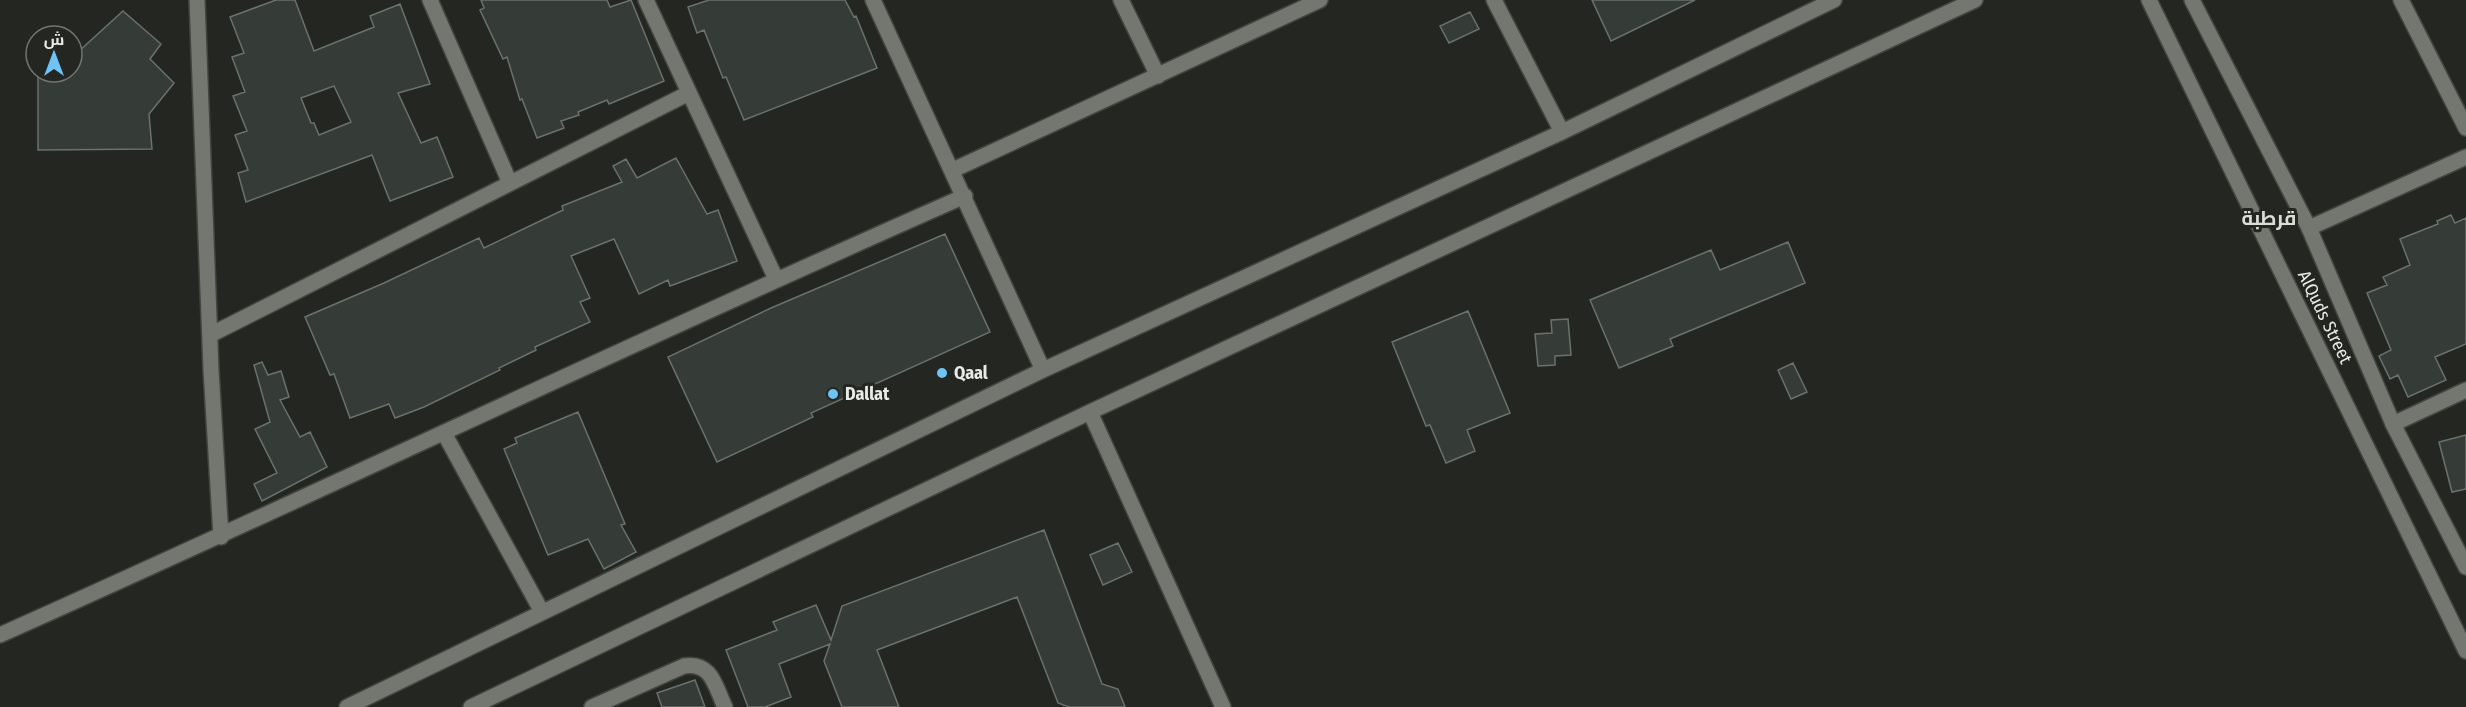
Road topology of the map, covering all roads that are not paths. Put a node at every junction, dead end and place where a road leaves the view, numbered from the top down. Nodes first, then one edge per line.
1 (196, 0) edge
2 (430, 0) edge
3 (646, 0) edge
4 (873, 0) edge
5 (1121, 0) edge
6 (1320, 0) edge
7 (1494, 0) edge
8 (1975, 0) edge
9 (2149, 0) edge
10 (2192, 0) edge
11 (2401, 0) edge
12 (1825, 2) edge
13 (1158, 76) junction
14 (689, 93) junction
15 (2466, 128) edge
16 (1562, 132) junction
17 (2466, 157) edge
18 (953, 170) junction
19 (510, 183) junction
20 (965, 196) junction
21 (2309, 228) junction
22 (776, 279) junction
23 (210, 334) junction
24 (1043, 370) junction
25 (2466, 390) edge
26 (1090, 412) junction
27 (2393, 424) junction
28 (444, 433) junction
29 (221, 537) junction
30 (2466, 567) edge
31 (542, 612) junction
32 (0, 635) edge
33 (2466, 651) edge
34 (347, 707) edge
35 (471, 707) edge
36 (592, 707) edge
37 (725, 707) edge
38 (1223, 707) edge

1 - 23 street
2 - 19 street
3 - 14 street
4 - 18 street
5 - 13 street
6 - 13 street
7 - 16 street
8 - 26 street
9 - 33 street, AlQuds Street
10 - 21 street, AlQuds Street
11 - 15 street
12 - 16 street
13 - 18 street
14 - 19 street
14 - 22 street
16 - 24 street
17 - 21 street
18 - 20 street
19 - 23 street
20 - 22 street
20 - 24 street
21 - 27 street, AlQuds Street
22 - 28 street
23 - 29 street
24 - 31 street
25 - 27 street
26 - 35 street
26 - 38 street
27 - 30 street, AlQuds Street
28 - 29 street
28 - 31 street
29 - 32 street
31 - 34 street
36 - 37 street

